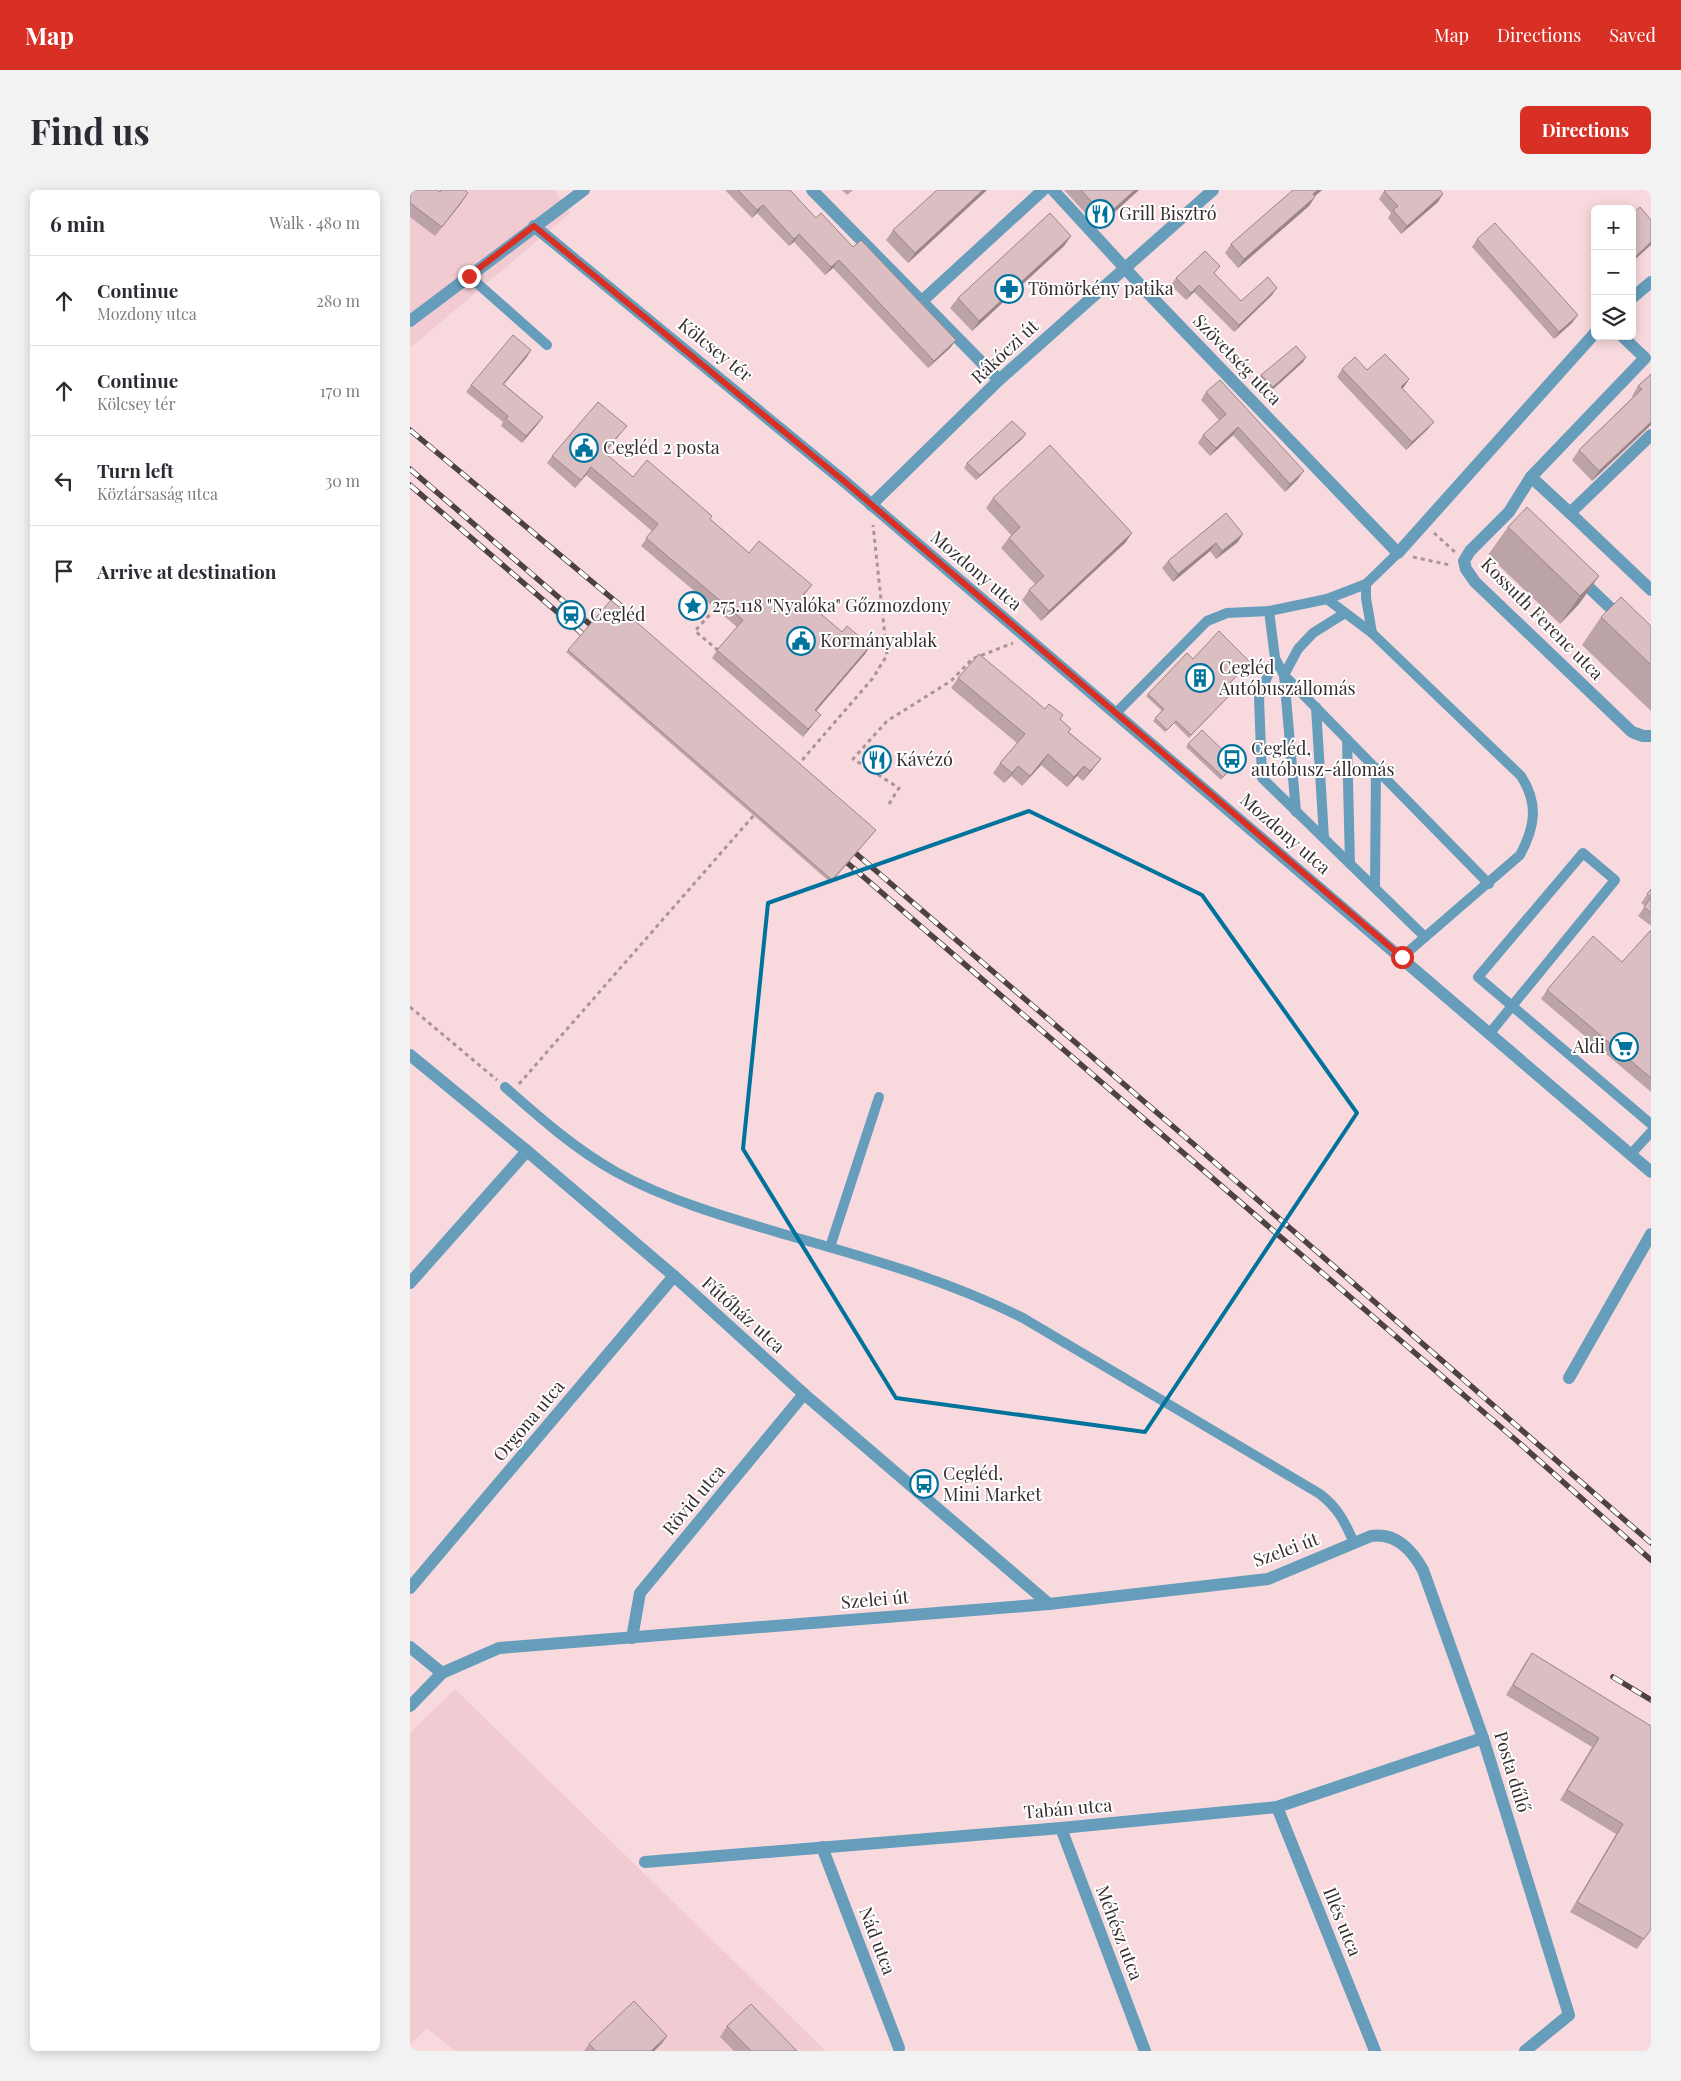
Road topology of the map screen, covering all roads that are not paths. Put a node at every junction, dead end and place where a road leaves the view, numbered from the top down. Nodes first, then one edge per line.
1 (584, 190) edge
2 (812, 190) edge
3 (1043, 190) edge
4 (1053, 190) edge
5 (1213, 190) edge
6 (534, 226) junction
7 (1124, 267) junction
8 (469, 276) junction
9 (1651, 282) edge
10 (1636, 295) edge
11 (922, 301) junction
12 (410, 321) edge
13 (1591, 337) edge
14 (1628, 340) edge
15 (547, 345) dead end
16 (1648, 354) edge
17 (999, 380) junction
18 (1651, 434) edge
19 (1531, 477) junction
20 (870, 504) junction
21 (1570, 513) junction
22 (1398, 553) junction
23 (1566, 565) edge
24 (1366, 584) junction
25 (1651, 590) edge
26 (1327, 600) junction
27 (1269, 611) junction
28 (1345, 613) junction
29 (1630, 626) edge
30 (1372, 633) junction
31 (1275, 658) junction
32 (1284, 675) junction
33 (1316, 708) junction
34 (1117, 712) junction
35 (1651, 736) edge
36 (1347, 739) junction
37 (1376, 768) junction
38 (1296, 812) junction
39 (1324, 838) junction
40 (1350, 864) junction
41 (1489, 884) junction
42 (1375, 888) junction
43 (1425, 937) junction
44 (1402, 957) junction
45 (1512, 1006) junction
46 (1490, 1033) junction
47 (410, 1055) edge
48 (510, 1088) road end
49 (879, 1097) dead end
50 (1651, 1124) edge
51 (1651, 1132) edge
52 (527, 1151) junction
53 (1631, 1154) junction
54 (1651, 1172) edge
55 (1651, 1234) edge
56 (830, 1247) junction
57 (674, 1276) junction
58 (410, 1283) edge
59 (1569, 1378) dead end
60 (804, 1394) junction
61 (1354, 1543) junction
62 (410, 1588) edge
63 (1049, 1604) junction
64 (632, 1638) junction
65 (410, 1647) edge
66 (442, 1673) junction
67 (410, 1706) edge
68 (1483, 1738) junction
69 (1276, 1806) junction
70 (1061, 1828) junction
71 (822, 1847) junction
72 (646, 1862) dead end
73 (899, 2048) dead end
74 (1145, 2051) edge
75 (1375, 2051) edge
76 (1525, 2051) edge

1 - 6 street
2 - 11 street
3 - 11 street
4 - 7 street, Szövetség utca
5 - 7 street, Rákóczi út
6 - 8 street
6 - 20 street, Kölcsey tér
7 - 17 street, Rákóczi út
7 - 22 street, Szövetség utca
8 - 12 street
8 - 15 lane
9 - 10 street
11 - 17 street
13 - 22 street
14 - 16 street
16 - 19 street, Kossuth Ferenc utca
17 - 20 street, Rákóczi út
18 - 21 street
19 - 21 street
19 - 35 street, Kossuth Ferenc utca
20 - 34 street, Mozdony utca
21 - 25 street
22 - 24 lane
23 - 29 street
24 - 26 lane
24 - 30 lane
26 - 27 lane
26 - 28 lane
27 - 31 lane
27 - 34 lane
28 - 30 lane
28 - 32 lane
30 - 41 lane
31 - 32 lane
31 - 38 lane
32 - 33 lane
32 - 38 lane
33 - 36 lane
33 - 39 lane
34 - 44 street, Mozdony utca
36 - 37 lane
36 - 40 lane
37 - 41 lane
37 - 42 lane
38 - 39 lane
39 - 40 lane
40 - 42 lane
41 - 43 lane
42 - 43 lane
43 - 44 lane
44 - 46 street, Mozdony utca
45 - 45 lane
45 - 46 lane
45 - 50 lane
46 - 53 street, Mozdony utca
47 - 52 street, Fűtőház utca
48 - 56 lane
49 - 56 lane
51 - 53 lane
52 - 57 street, Fűtőház utca
52 - 58 street
53 - 54 street, Mozdony utca
55 - 59 street
56 - 61 lane
57 - 60 street, Fűtőház utca
57 - 62 street, Orgona utca
60 - 63 street, Fűtőház utca
60 - 64 street, Rövid utca
61 - 63 street, Szelei út
61 - 68 street, Posta dűlő
63 - 64 street, Szelei út
64 - 66 street, Szelei út
65 - 66 street
66 - 67 street, Szelei út
68 - 69 street, Tabán utca
68 - 76 street, Posta dűlő
69 - 70 street, Tabán utca
69 - 75 street, Illés utca
70 - 71 street, Tabán utca
70 - 74 street, Méhész utca
71 - 72 street, Tabán utca
71 - 73 street, Nád utca

